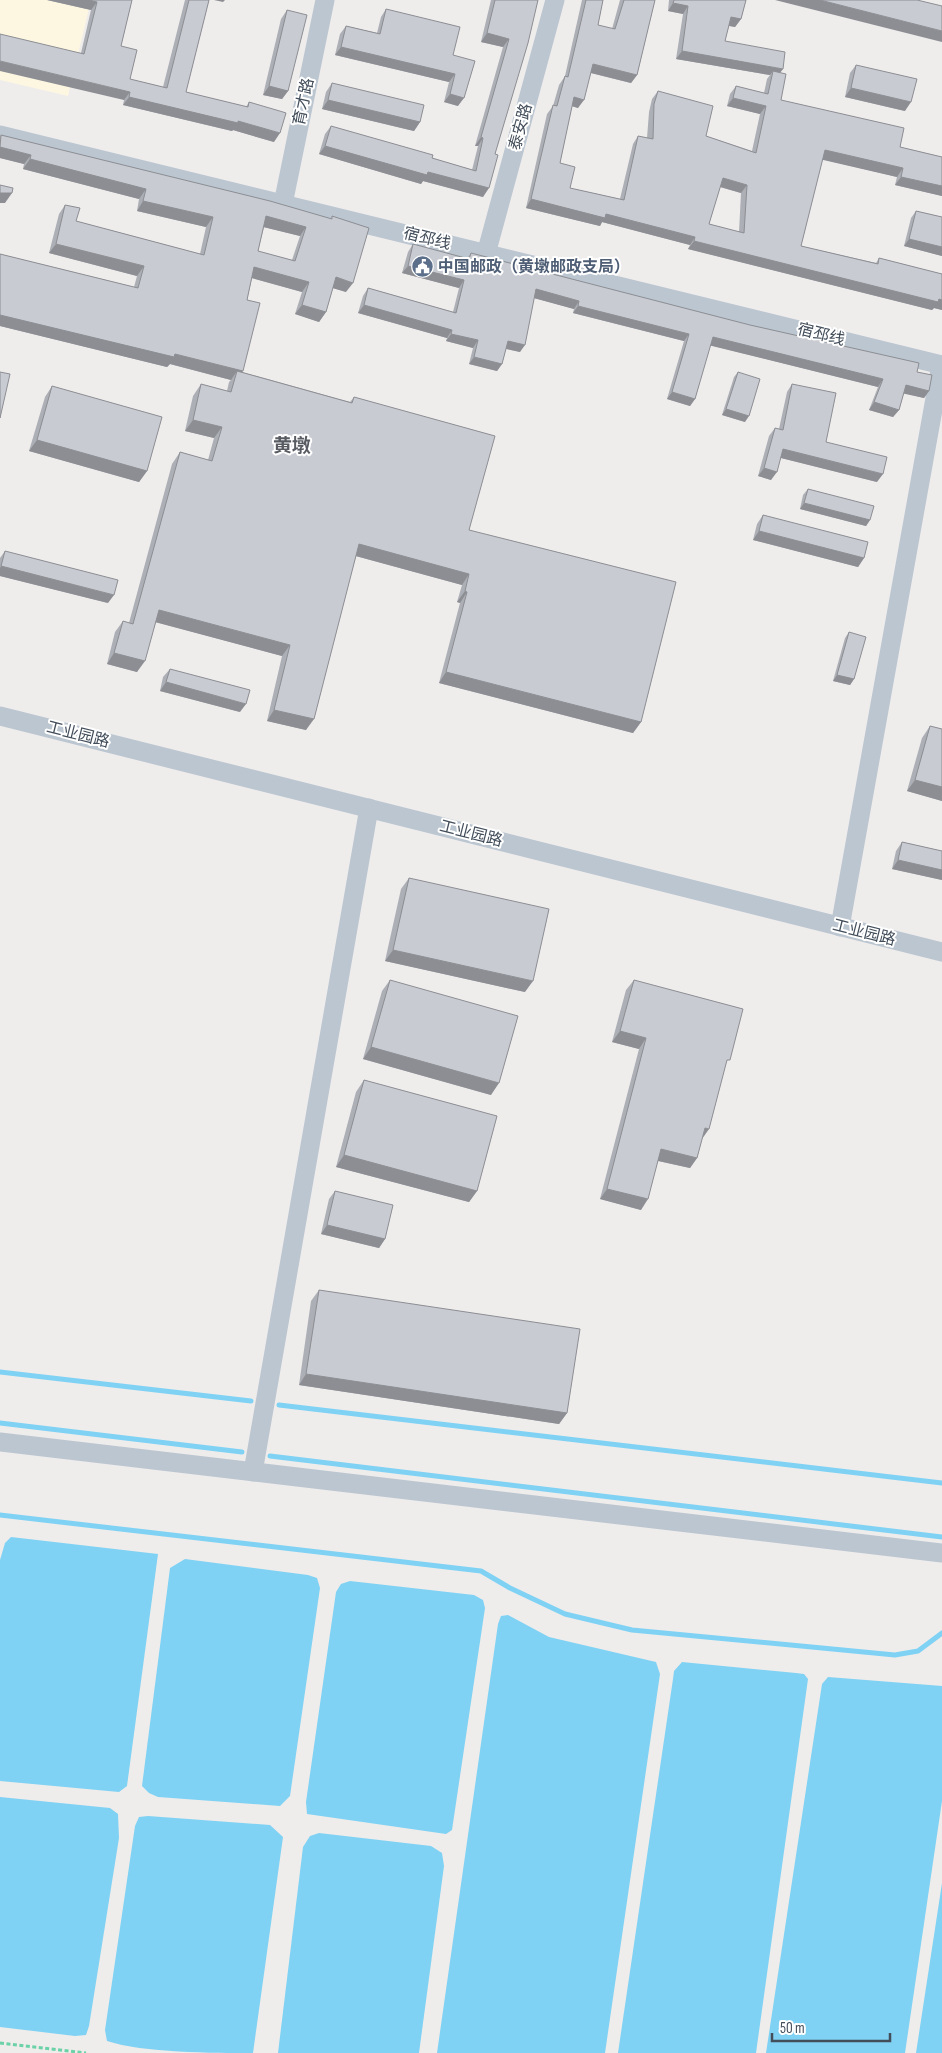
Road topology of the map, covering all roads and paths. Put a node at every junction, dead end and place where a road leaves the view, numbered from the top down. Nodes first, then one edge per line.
1 (325, 0) edge
2 (555, 0) edge
3 (0, 135) edge
4 (283, 204) junction
5 (486, 254) junction
6 (942, 365) edge
7 (0, 716) edge
8 (369, 808) junction
9 (840, 927) junction
10 (942, 952) edge
11 (0, 1442) edge
12 (253, 1472) junction
13 (942, 1553) edge
14 (0, 2043) edge
15 (86, 2053) edge

1 - 4 street, 育才路
2 - 5 street, 泰安路
3 - 4 street, 宿邳线
4 - 5 street, 宿邳线
5 - 6 street, 宿邳线
6 - 9 street
7 - 8 street, 工业园路
8 - 9 street, 工业园路
8 - 12 street
9 - 10 street, 工业园路
11 - 12 street
12 - 13 street
14 - 15 path

